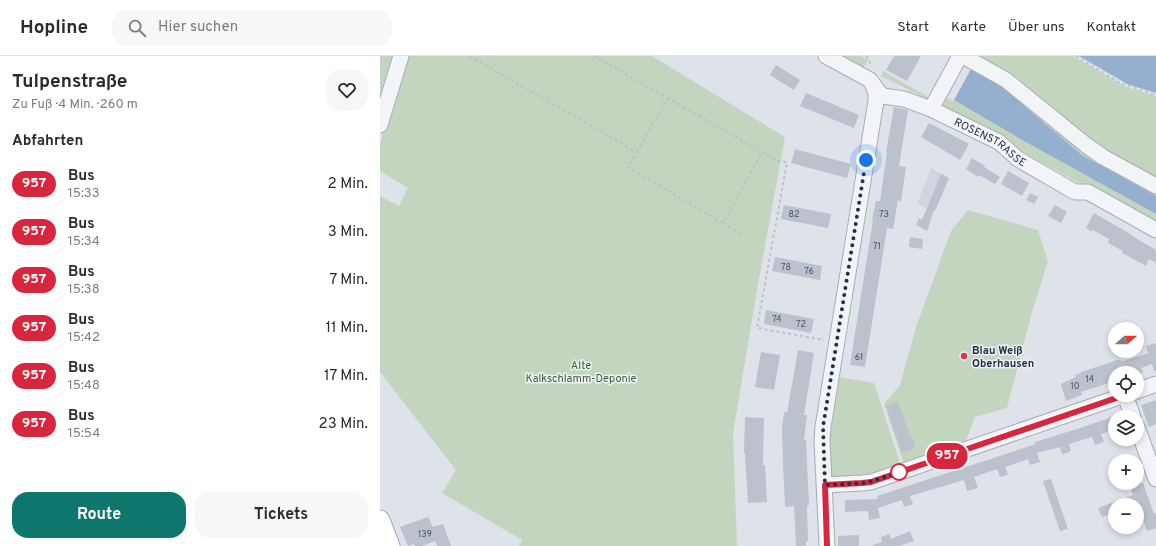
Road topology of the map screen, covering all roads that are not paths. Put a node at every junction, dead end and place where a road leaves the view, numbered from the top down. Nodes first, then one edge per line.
1 (401, 56) edge
2 (826, 56) edge
3 (960, 56) edge
4 (963, 56) edge
5 (873, 85) junction
6 (931, 109) junction
7 (380, 125) edge
8 (1156, 186) edge
9 (1156, 230) edge
10 (1156, 384) edge
11 (1144, 388) edge
12 (1108, 401) edge
13 (1144, 446) edge
14 (1156, 479) edge
15 (825, 485) junction
16 (380, 520) edge
17 (390, 546) edge
18 (827, 546) edge

1 - 7 street
2 - 5 street, ROSENSTRASSE
3 - 6 street
4 - 8 street
5 - 6 street, ROSENSTRASSE
5 - 15 street
6 - 9 street, ROSENSTRASSE
10 - 11 street
12 - 15 street
13 - 14 street
15 - 18 street
16 - 17 main road

